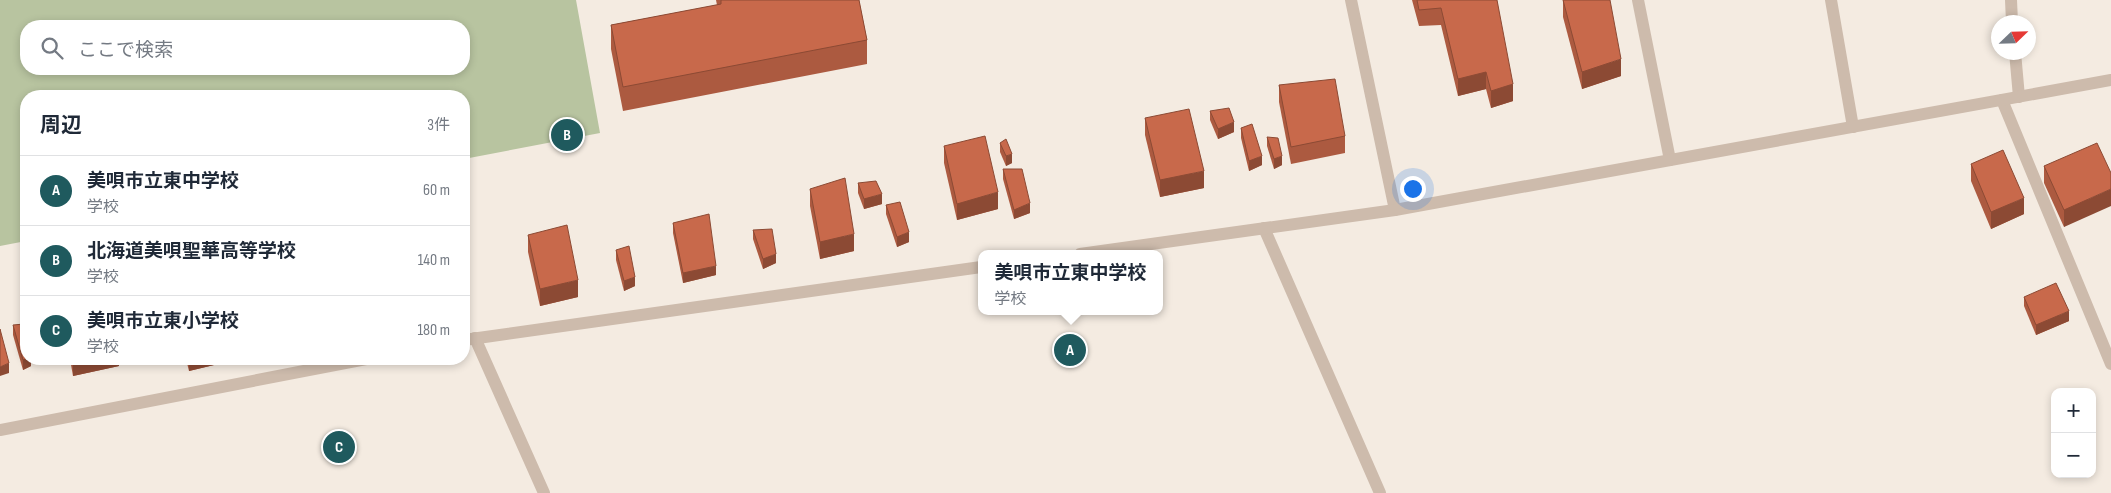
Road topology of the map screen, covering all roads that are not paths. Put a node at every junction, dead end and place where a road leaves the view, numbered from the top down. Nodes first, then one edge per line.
1 (1351, 0) edge
2 (1638, 0) edge
3 (1831, 0) edge
4 (2011, 0) edge
5 (2012, 15) edge
6 (2016, 60) edge
7 (2111, 80) edge
8 (2018, 97) junction
9 (2002, 100) junction
10 (1853, 127) junction
11 (1670, 160) junction
12 (1395, 210) junction
13 (1264, 228) junction
14 (1108, 250) edge
15 (978, 267) edge
16 (470, 339) edge
17 (470, 341) edge
18 (2111, 364) edge
19 (335, 365) edge
20 (0, 430) edge
21 (544, 493) edge
22 (1380, 493) edge

1 - 12 street
2 - 11 street
3 - 10 street
4 - 5 street
6 - 8 street
7 - 8 street
8 - 9 street
9 - 10 street
9 - 18 street
10 - 11 street
11 - 12 street
12 - 13 street
13 - 14 street
13 - 22 street
15 - 16 street
17 - 21 street
19 - 20 street

